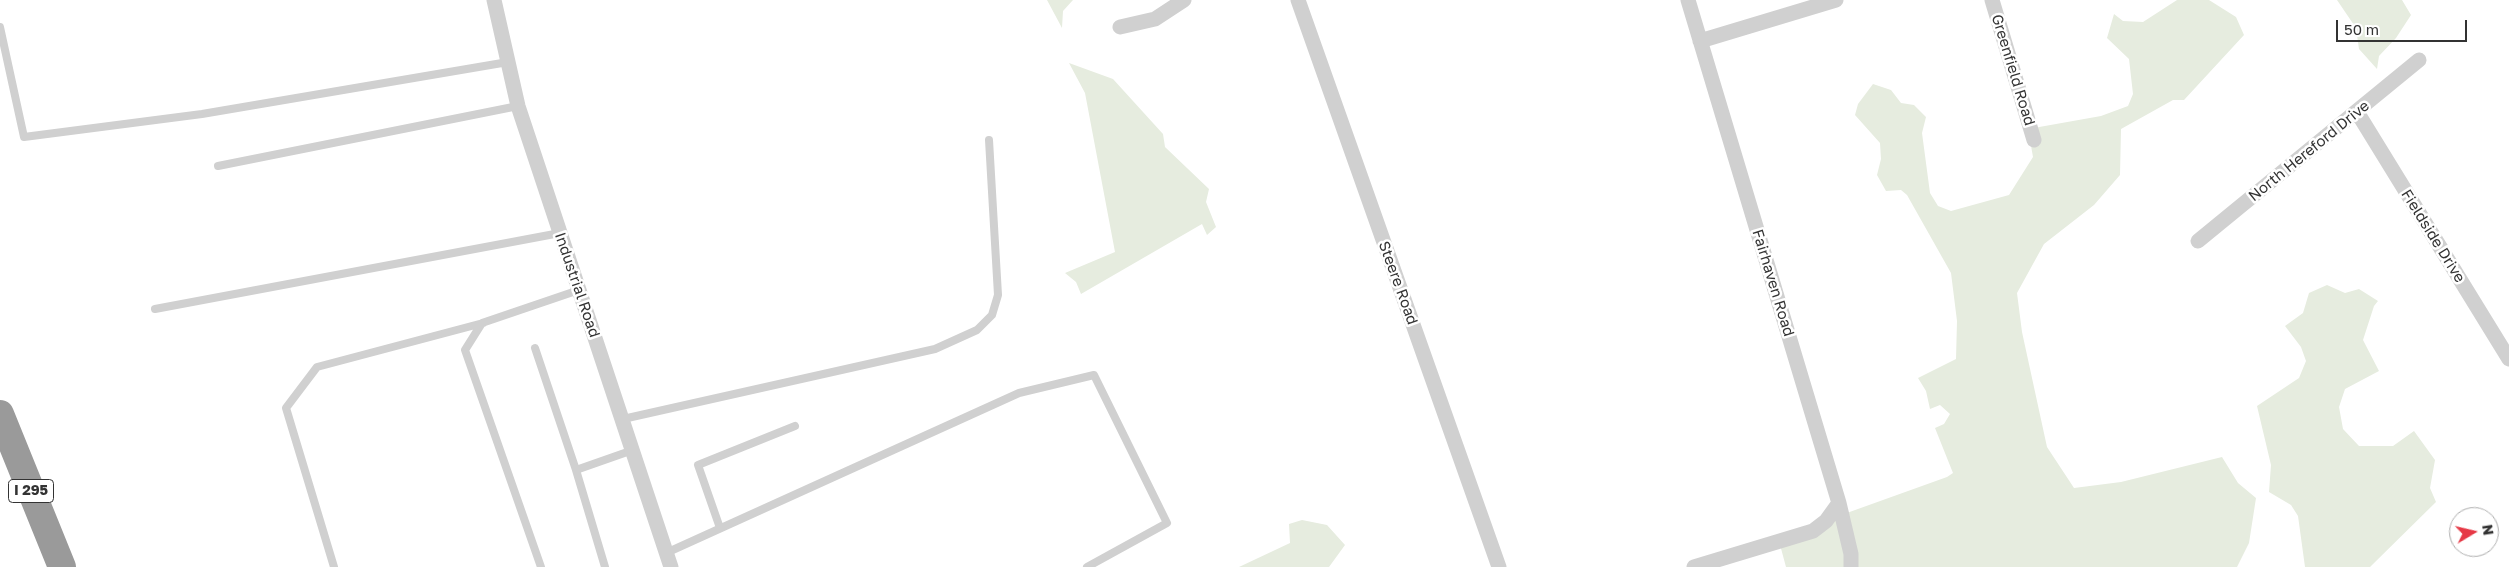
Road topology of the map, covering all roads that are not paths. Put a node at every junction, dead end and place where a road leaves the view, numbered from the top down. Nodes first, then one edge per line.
1 (494, 0) edge
2 (1184, 0) edge
3 (1298, 0) edge
4 (1688, 0) edge
5 (1836, 0) edge
6 (1992, 0) edge
7 (0, 27) edge
8 (1120, 27) dead end
9 (1700, 41) junction
10 (2419, 60) dead end
11 (508, 62) junction
12 (518, 106) junction
13 (2357, 112) junction
14 (989, 140) dead end
15 (2034, 140) dead end
16 (218, 166) dead end
17 (560, 233) junction
18 (2198, 241) dead end
19 (579, 290) junction
20 (155, 309) dead end
21 (483, 323) junction
22 (535, 348) dead end
23 (2509, 359) edge
24 (0, 414) edge
25 (623, 419) junction
26 (795, 426) dead end
27 (633, 450) junction
28 (576, 470) junction
29 (1839, 503) junction
30 (720, 528) junction
31 (669, 560) edge
32 (62, 567) edge
33 (334, 567) edge
34 (542, 567) edge
35 (605, 567) edge
36 (1087, 567) edge
37 (1498, 567) edge
38 (1694, 567) edge
39 (1851, 567) edge

1 - 11 street, Industrial Road
2 - 8 street
3 - 37 street, Steere Road
4 - 9 street, Fairhaven Road
5 - 9 street
6 - 15 street, Greenfield Road
7 - 11 lane
9 - 29 street, Fairhaven Road
10 - 13 street, North Hereford Drive
11 - 12 street, Industrial Road
12 - 16 lane
12 - 17 street, Industrial Road
13 - 18 street, North Hereford Drive
13 - 23 street, Fieldside Drive
14 - 25 lane
17 - 19 street, Industrial Road
17 - 20 lane
19 - 21 lane
19 - 25 street, Industrial Road
21 - 33 lane
21 - 34 lane
22 - 28 lane
24 - 32 highway, I 295
25 - 27 street, Industrial Road
26 - 30 lane
27 - 28 lane
27 - 31 street, Industrial Road
28 - 35 lane
29 - 38 street
29 - 39 street, Fairhaven Road
30 - 31 lane
30 - 36 lane

